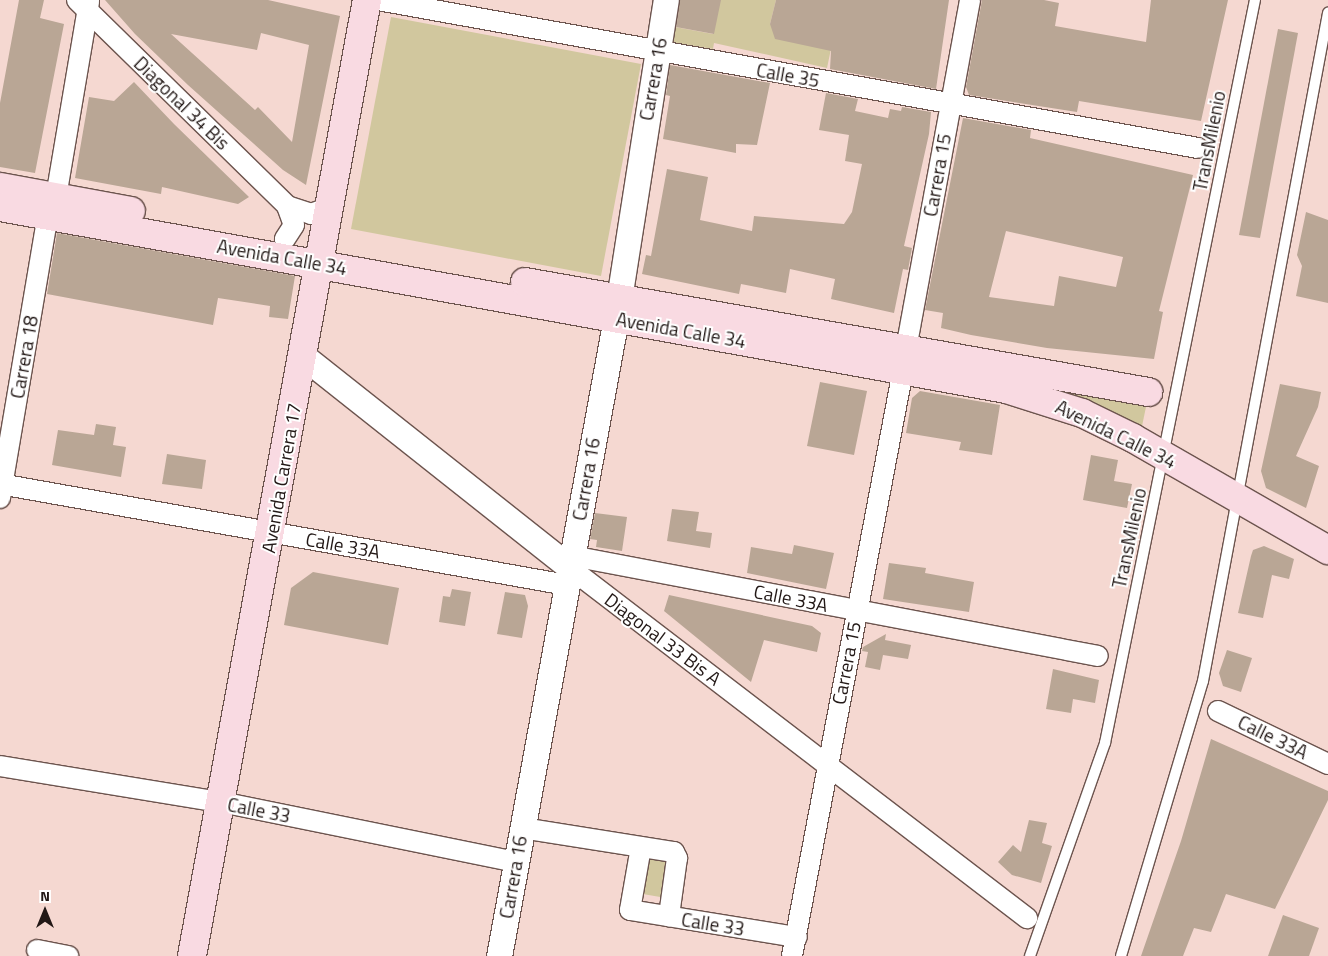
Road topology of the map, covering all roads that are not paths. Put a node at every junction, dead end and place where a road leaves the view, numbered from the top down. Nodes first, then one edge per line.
1 (367, 0) edge
2 (378, 0) edge
3 (666, 0) edge
4 (970, 0) edge
5 (1254, 0) edge
6 (85, 3) edge
7 (1328, 13) edge
8 (657, 52) junction
9 (950, 103) junction
10 (1198, 148) dead end
11 (0, 187) edge
12 (52, 206) junction
13 (287, 206) junction
14 (0, 207) edge
15 (330, 207) junction
16 (285, 239) junction
17 (321, 255) junction
18 (617, 308) junction
19 (303, 356) junction
20 (904, 360) junction
21 (1148, 392) dead end
22 (1163, 456) junction
23 (1, 489) edge
24 (1239, 499) junction
25 (271, 532) junction
26 (1328, 550) edge
27 (570, 570) junction
28 (856, 610) junction
29 (1098, 656) dead end
30 (1218, 711) dead end
31 (1328, 764) edge
32 (828, 765) junction
33 (0, 766) edge
34 (221, 802) junction
35 (522, 828) junction
36 (641, 847) junction
37 (516, 862) junction
38 (669, 916) junction
39 (1027, 918) dead end
40 (794, 947) edge
41 (37, 950) dead end
42 (68, 956) edge
43 (192, 956) edge
44 (499, 956) edge
45 (1030, 956) edge
46 (1121, 956) edge

1 - 15 main road, Avenida Carrera 17
2 - 8 street, Calle 35
3 - 8 street, Carrera 16
4 - 9 street, Carrera 15
5 - 22 lane, TransMilenio
6 - 12 street, Carrera 18
6 - 13 street, Diagonal 34 Bis
7 - 24 lane
8 - 9 street, Calle 35
8 - 18 street, Carrera 16
9 - 10 street, Calle 35
9 - 20 street, Carrera 15
11 - 12 main road, Avenida Calle 34
12 - 14 main road, Avenida Calle 34
12 - 16 main road, Avenida Calle 34
12 - 17 main road, Avenida Calle 34
12 - 23 street, Carrera 18
13 - 15 street, Diagonal 34 Bis
13 - 16 street
15 - 17 main road, Avenida Carrera 17
16 - 17 main road, Avenida Calle 34
17 - 18 main road, Avenida Calle 34
17 - 19 main road, Avenida Carrera 17
18 - 20 main road, Avenida Calle 34
18 - 27 street, Carrera 16
19 - 25 main road, Avenida Carrera 17
19 - 27 street, Diagonal 33 Bis A
20 - 21 main road, Avenida Calle 34
20 - 22 main road, Avenida Calle 34
20 - 28 street, Carrera 15
22 - 24 main road, Avenida Calle 34
22 - 45 lane, TransMilenio
23 - 25 street, Calle 33A
24 - 26 main road, Avenida Calle 34
24 - 46 lane
25 - 27 street, Calle 33A
25 - 34 main road, Avenida Carrera 17
27 - 28 street, Calle 33A
27 - 32 street, Diagonal 33 Bis A
27 - 35 street, Carrera 16
28 - 29 street, Calle 33A
28 - 32 street, Carrera 15
30 - 31 street, Calle 33A
32 - 39 street, Diagonal 33 Bis A
32 - 40 street, Carrera 15
33 - 34 street, Calle 33
34 - 37 street, Calle 33
34 - 43 main road, Avenida Carrera 17
35 - 36 street
35 - 37 street, Carrera 16
36 - 38 street
36 - 38 street, Calle 33
37 - 44 street, Carrera 16
38 - 40 street, Calle 33
41 - 42 street

